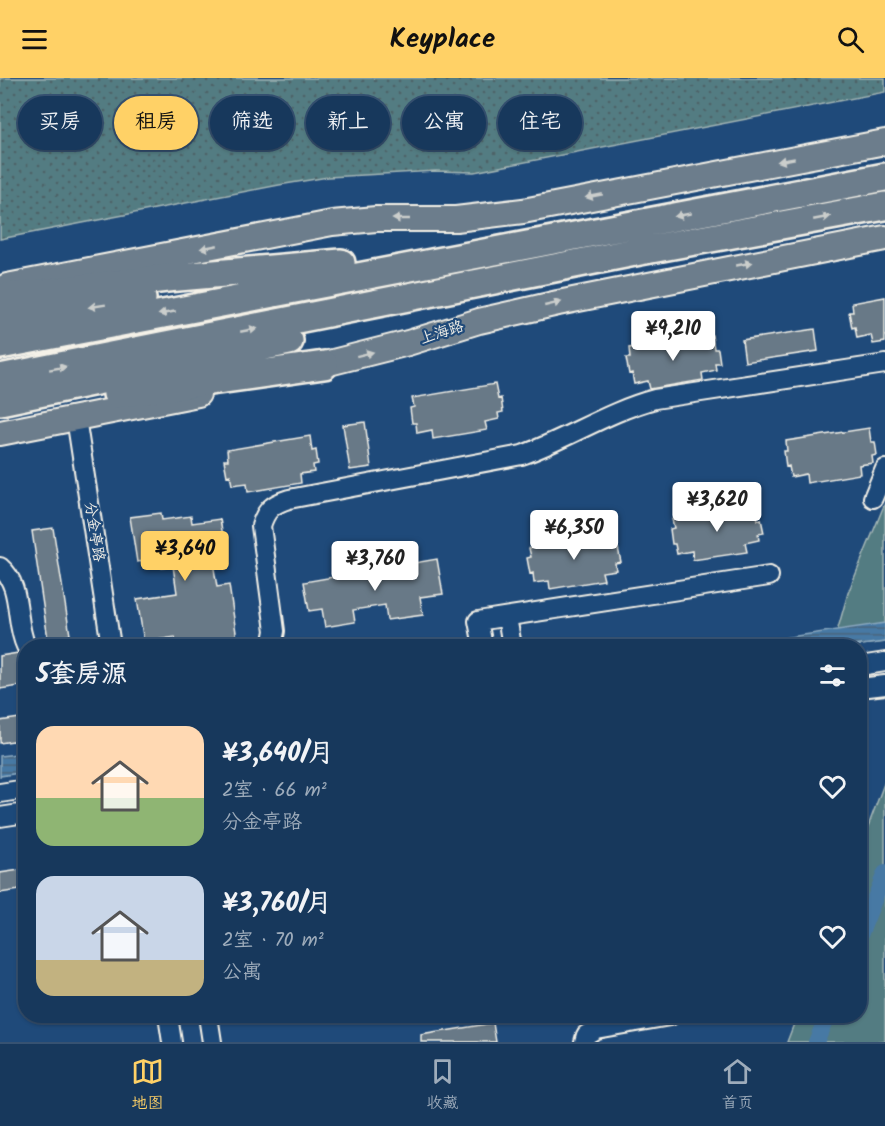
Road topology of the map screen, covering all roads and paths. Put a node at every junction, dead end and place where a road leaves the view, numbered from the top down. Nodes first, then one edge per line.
1 (885, 142) edge
2 (885, 177) edge
3 (885, 206) edge
4 (885, 238) edge
5 (503, 249) junction
6 (320, 267) junction
7 (520, 276) junction
8 (0, 287) edge
9 (0, 298) edge
10 (0, 321) edge
11 (0, 345) edge
12 (885, 364) edge
13 (324, 365) junction
14 (0, 378) edge
15 (0, 401) edge
16 (0, 414) edge
17 (76, 418) junction
18 (0, 433) edge
19 (885, 469) edge
20 (873, 498) dead end
21 (0, 567) edge
22 (769, 576) dead end
23 (507, 616) junction
24 (22, 639) edge
25 (110, 639) edge
26 (273, 639) edge
27 (482, 639) edge
28 (511, 639) edge
29 (885, 662) edge
30 (867, 665) edge
31 (885, 685) edge
32 (867, 687) edge
33 (18, 790) edge
34 (0, 793) edge
35 (18, 814) edge
36 (0, 817) edge
37 (169, 1023) edge
38 (209, 1023) edge
39 (630, 1023) edge
40 (172, 1042) edge
41 (212, 1042) edge
42 (584, 1042) edge

1 -> 8 main road
2 -> 5 highway
7 -> 3 highway
13 -> 4 main road, 上海路
5 - 6 highway
5 -> 11 highway
6 - 9 highway
6 -> 10 highway
14 -> 7 highway
7 - 15 highway
12 - 26 street
13 - 16 highway
13 - 17 main road, 上海路
17 - 18 main road, 上海路
17 - 25 street, 分金亭路
19 - 20 street
21 - 24 street
22 - 23 street
23 - 27 street
23 - 28 street
29 - 30 street
31 - 32 street
33 - 34 street
35 - 36 street
37 - 40 street
38 - 41 street
39 - 42 street

